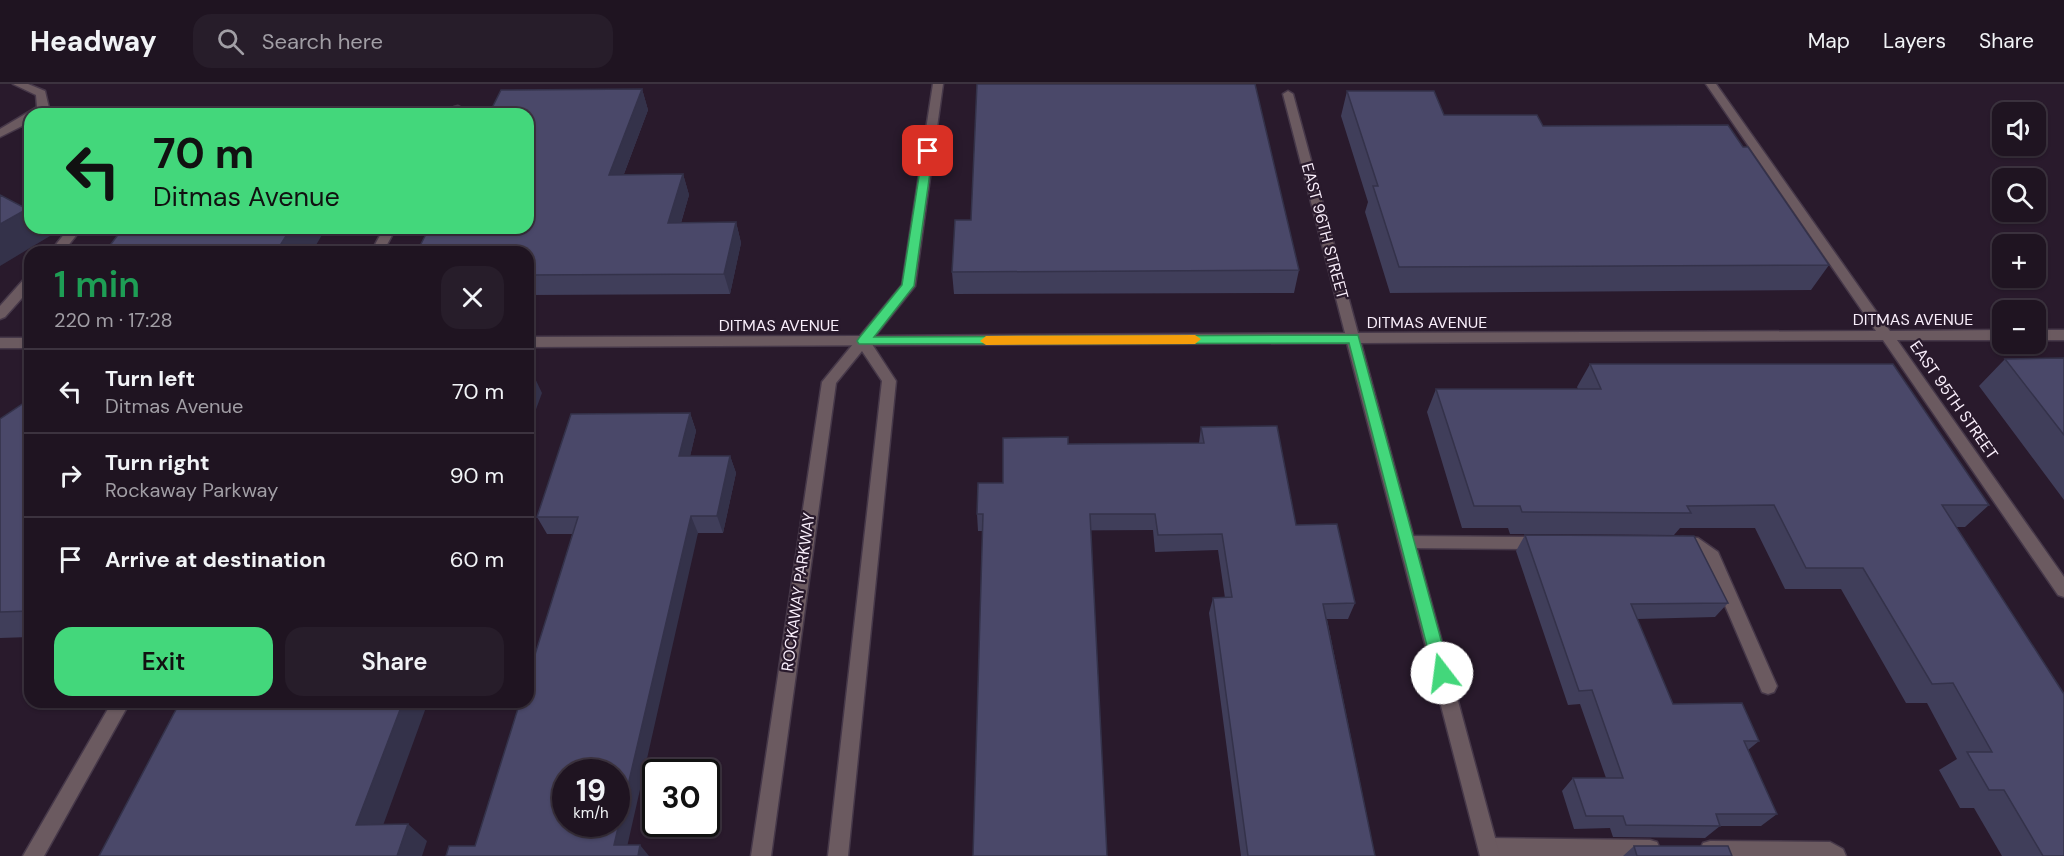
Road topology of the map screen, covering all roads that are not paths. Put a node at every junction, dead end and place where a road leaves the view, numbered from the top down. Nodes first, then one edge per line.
1 (18, 84) edge
2 (938, 84) edge
3 (1711, 84) edge
4 (1288, 94) dead end
5 (43, 108) edge
6 (24, 120) edge
7 (0, 134) edge
8 (71, 234) edge
9 (61, 246) edge
10 (24, 288) edge
11 (0, 314) edge
12 (1887, 335) junction
13 (1992, 335) edge
14 (2046, 335) edge
15 (2064, 335) edge
16 (1354, 338) junction
17 (863, 341) junction
18 (534, 342) edge
19 (0, 343) edge
20 (24, 343) edge
21 (1407, 542) junction
22 (1561, 543) edge
23 (1668, 543) edge
24 (2064, 590) edge
25 (1768, 686) dead end
26 (118, 708) edge
27 (1663, 849) edge
28 (1687, 850) edge
29 (1489, 852) edge
30 (33, 856) edge
31 (761, 856) edge
32 (838, 856) edge
33 (1836, 856) edge

1 - 5 street
2 - 17 street, ROCKAWAY PARKWAY
3 - 12 street, EAST 95TH STREET
4 - 16 street, EAST 96TH STREET
6 - 7 street
8 - 9 street
10 - 11 street
12 - 13 street, DITMAS AVENUE
12 - 16 street, DITMAS AVENUE
12 - 24 street, EAST 95TH STREET
14 - 15 street
16 - 17 street, DITMAS AVENUE
16 - 21 street, EAST 96TH STREET
17 - 18 street, DITMAS AVENUE
17 - 31 street, ROCKAWAY PARKWAY
17 - 32 street
19 - 20 street
21 - 22 street
21 - 29 street, EAST 96TH STREET
23 - 25 street
26 - 30 street
27 - 29 street
28 - 33 street

